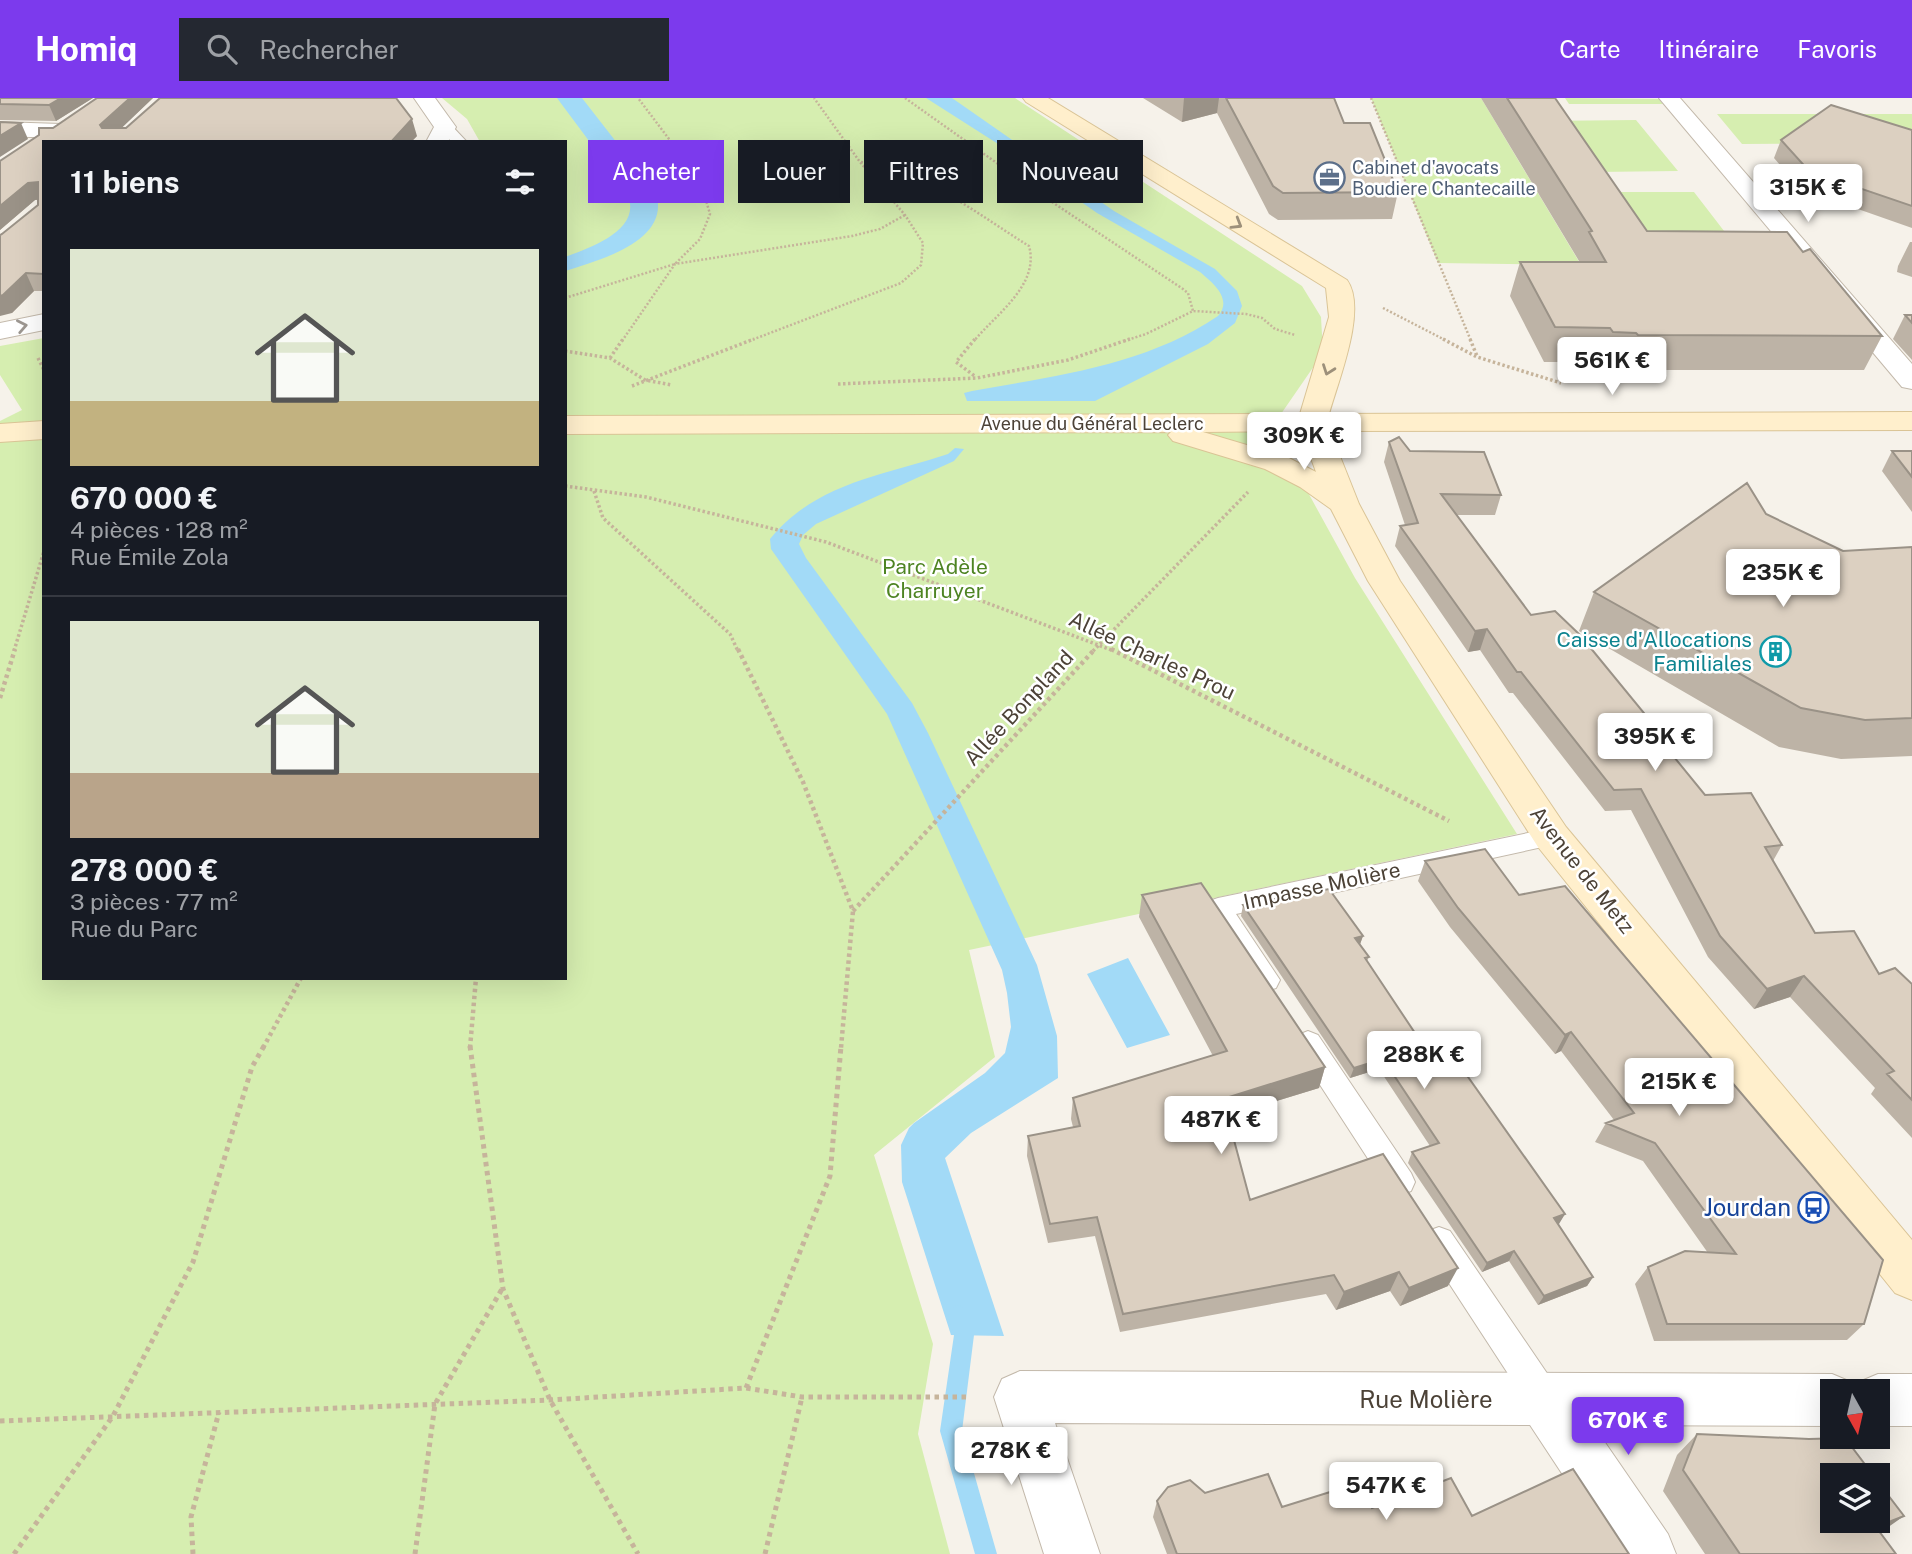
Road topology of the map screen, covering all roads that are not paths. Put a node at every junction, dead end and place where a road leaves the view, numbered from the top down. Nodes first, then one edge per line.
1 (424, 98) edge
2 (1033, 98) edge
3 (1669, 98) edge
4 (1690, 98) edge
5 (82, 118) edge
6 (0, 129) edge
7 (447, 137) edge
8 (42, 140) edge
9 (48, 140) edge
10 (42, 322) edge
11 (0, 331) edge
12 (1912, 380) edge
13 (1912, 421) edge
14 (1312, 423) junction
15 (1145, 424) junction
16 (567, 425) edge
17 (0, 426) edge
18 (42, 428) edge
19 (42, 428) edge
20 (0, 433) edge
21 (1344, 504) junction
22 (1552, 837) junction
23 (1912, 1278) edge
24 (1820, 1400) edge
25 (1890, 1400) edge
26 (1912, 1400) edge
27 (1545, 1401) junction
28 (1072, 1554) edge
29 (1648, 1554) edge

1 - 7 street
2 -> 14 street
3 - 4 street
3 - 12 street
5 - 9 street
6 - 8 street
11 -> 10 street
13 - 14 street, Avenue du Général Leclerc
14 - 15 street, Avenue du Général Leclerc
14 - 21 street, Avenue de Metz
15 - 16 street, Avenue du Général Leclerc
15 - 21 street
17 - 18 street
19 - 20 street
21 - 22 street, Avenue de Metz
22 - 23 street, Avenue de Metz
22 - 27 lane, Impasse Molière
24 - 27 street, Rue Molière
25 - 26 street
27 - 28 street, Rue Molière
27 - 29 street

